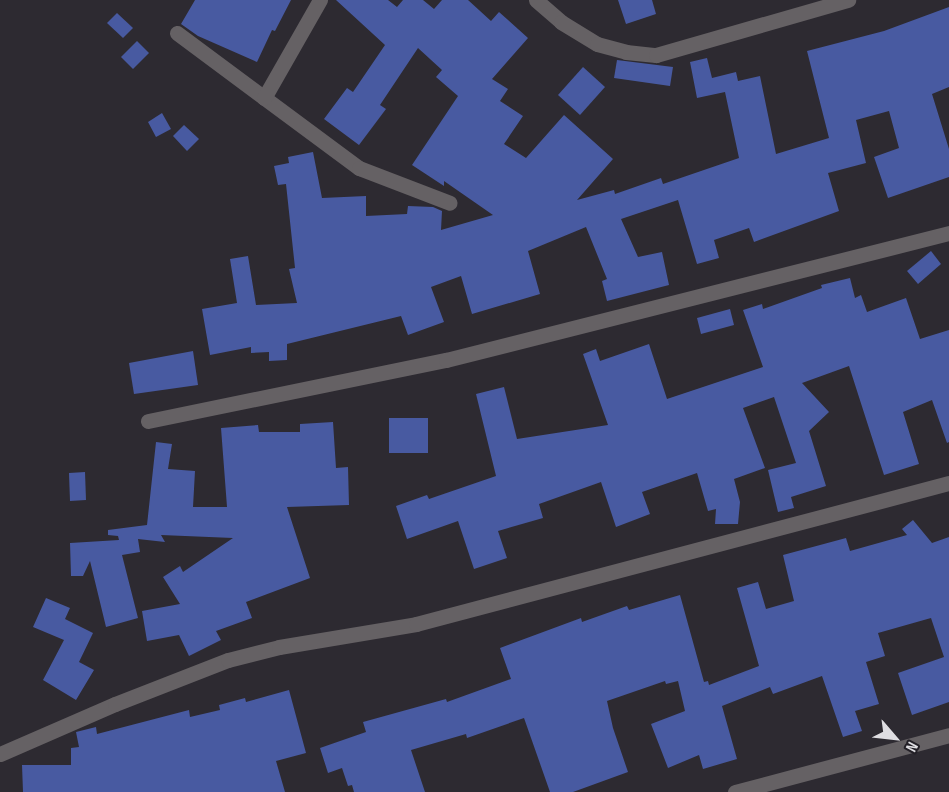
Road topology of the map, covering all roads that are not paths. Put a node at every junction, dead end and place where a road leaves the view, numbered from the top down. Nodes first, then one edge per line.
1 (320, 0) edge
2 (536, 0) edge
3 (848, 0) edge
4 (177, 33) dead end
5 (264, 98) junction
6 (450, 203) dead end
7 (949, 233) edge
8 (148, 421) dead end
9 (949, 483) edge
10 (949, 735) edge
11 (0, 754) edge
12 (735, 792) edge

1 - 5 street
2 - 3 street
4 - 5 street
5 - 6 street
7 - 8 street
9 - 11 street
10 - 12 street

